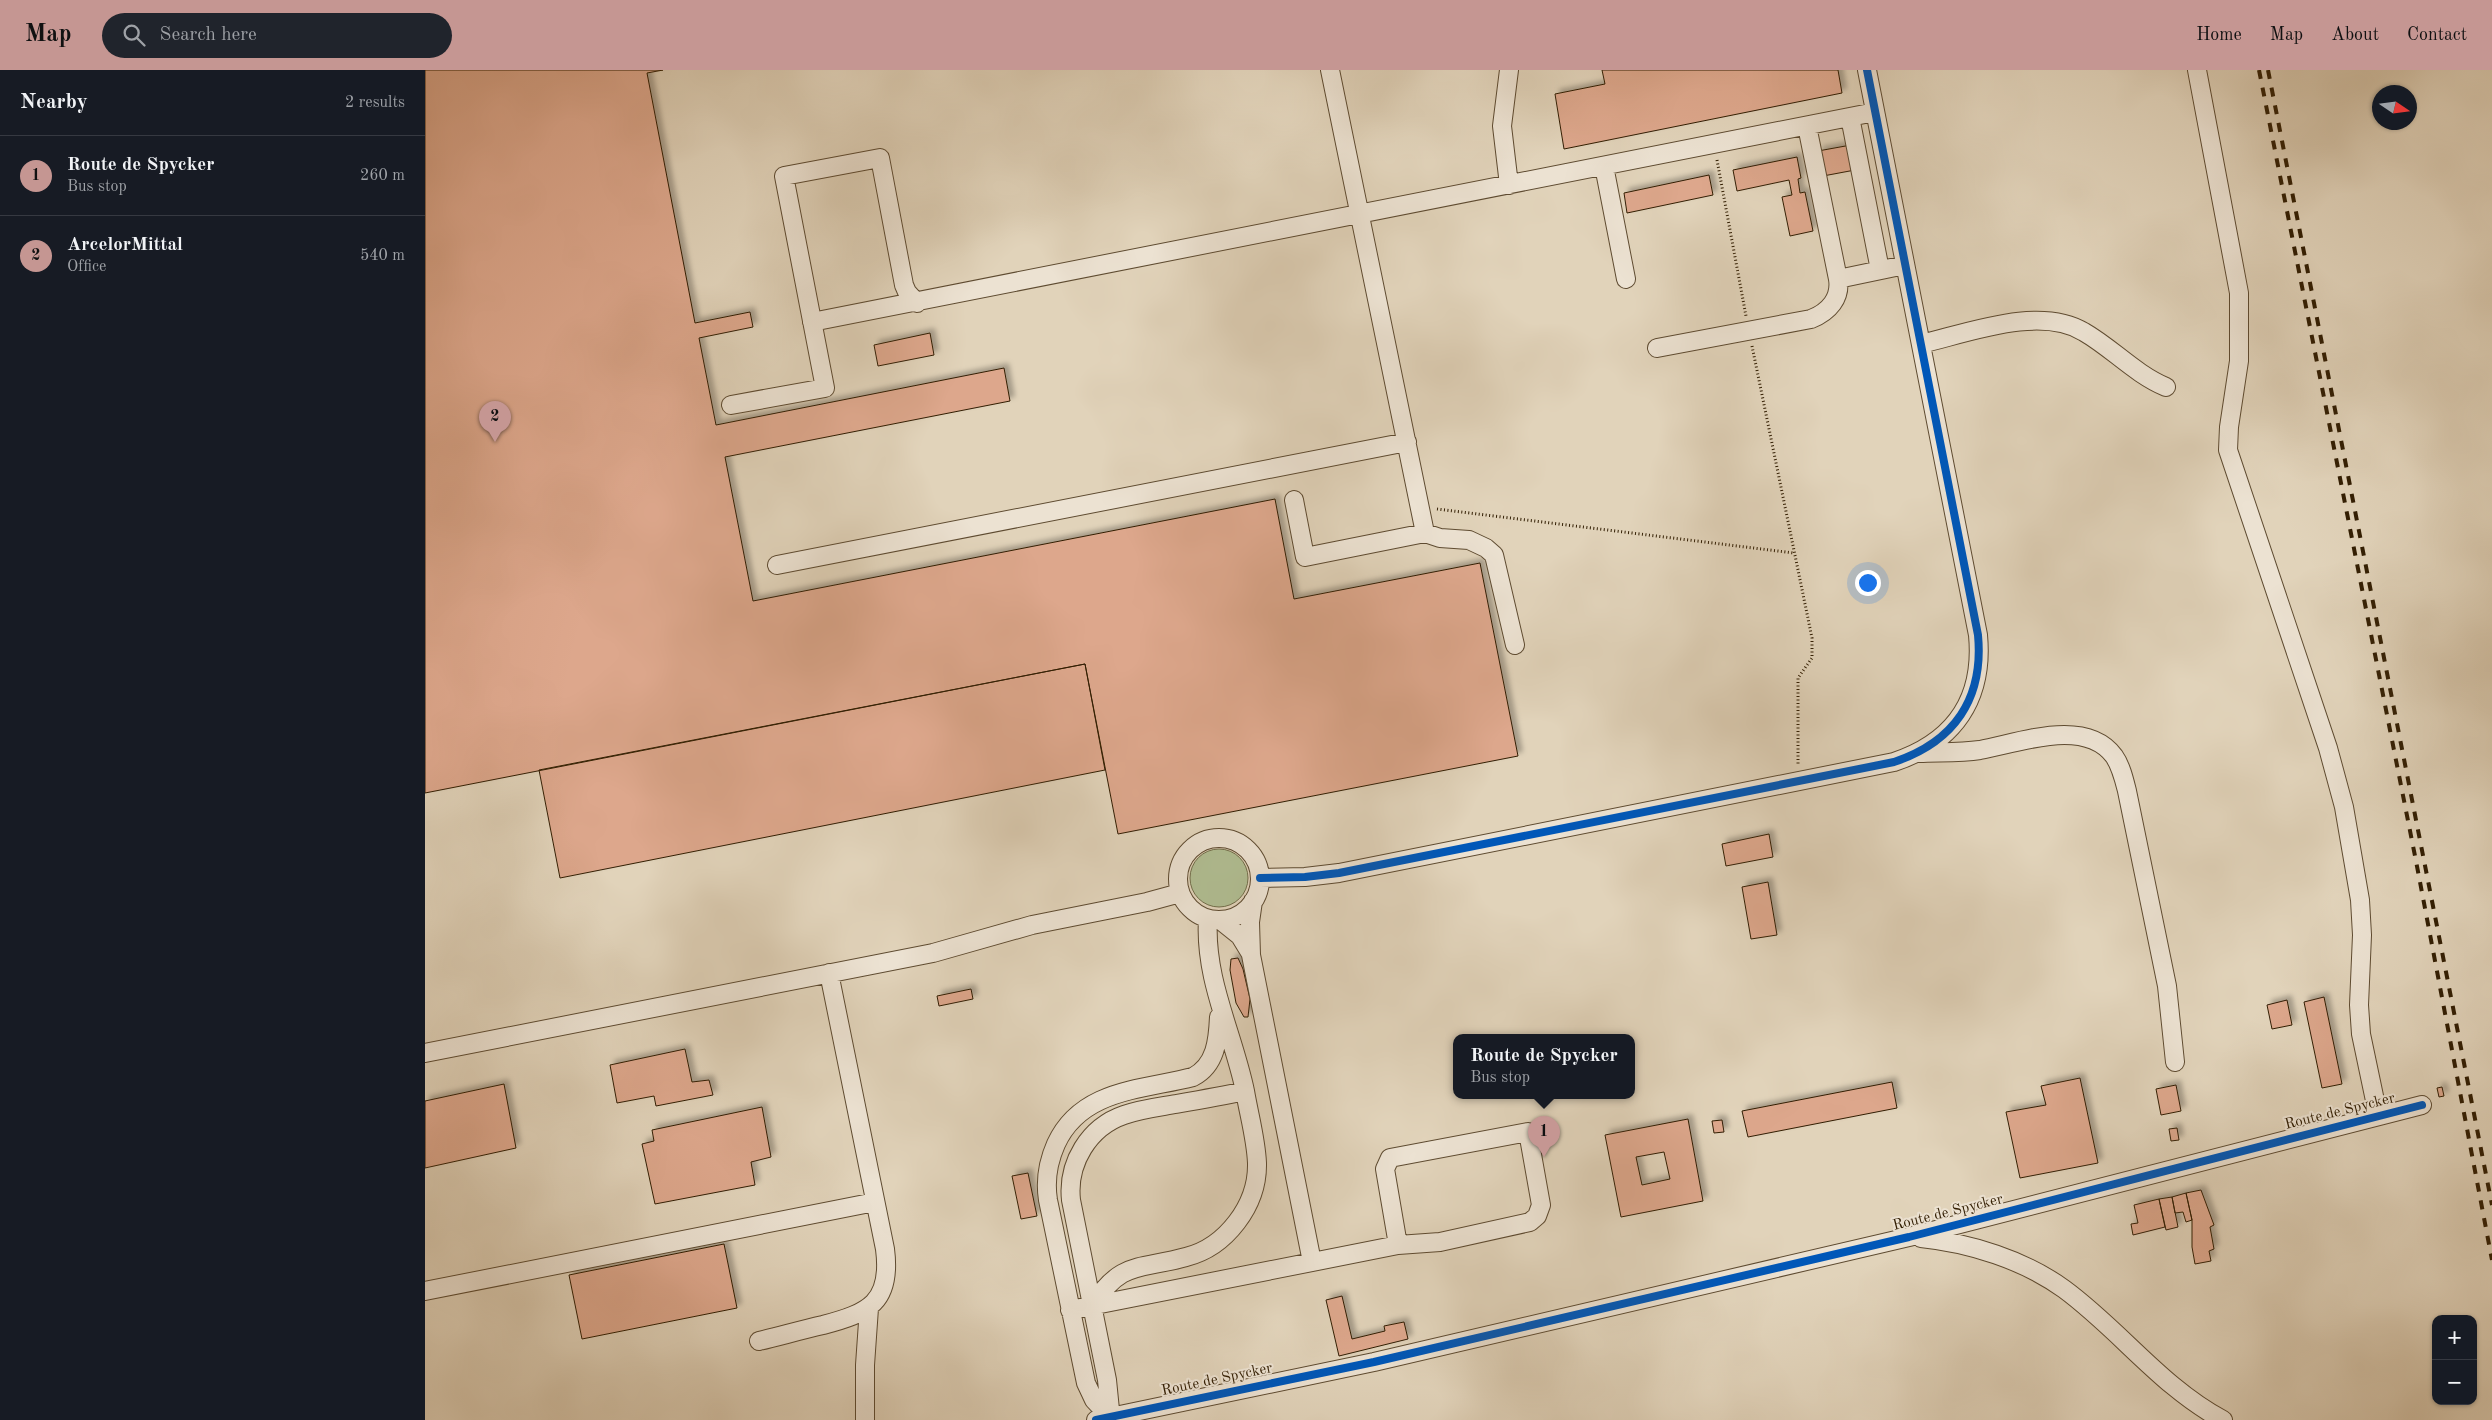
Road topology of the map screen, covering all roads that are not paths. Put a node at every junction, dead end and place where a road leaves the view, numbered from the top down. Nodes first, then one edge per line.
1 (1330, 70) edge
2 (1509, 70) edge
3 (1867, 70) edge
4 (2197, 70) edge
5 (1875, 112) junction
6 (1850, 117) junction
7 (1807, 126) junction
8 (1603, 166) junction
9 (1509, 185) junction
10 (1360, 214) junction
11 (1905, 265) junction
12 (1880, 270) junction
13 (1625, 279) dead end
14 (1838, 279) junction
15 (917, 303) junction
16 (812, 322) junction
17 (1921, 344) junction
18 (1657, 348) dead end
19 (2166, 387) dead end
20 (731, 405) dead end
21 (1407, 442) junction
22 (1294, 500) dead end
23 (1425, 533) junction
24 (777, 565) dead end
25 (1515, 644) dead end
26 (1918, 753) junction
27 (1260, 878) junction
28 (1180, 893) junction
29 (1253, 901) junction
30 (1214, 919) junction
31 (1251, 955) junction
32 (829, 973) junction
33 (1219, 1007) junction
34 (425, 1053) edge
35 (2175, 1062) dead end
36 (1245, 1091) junction
37 (2423, 1105) dead end
38 (2378, 1115) junction
39 (875, 1202) junction
40 (1909, 1237) junction
41 (1398, 1245) junction
42 (1312, 1262) junction
43 (425, 1291) edge
44 (1092, 1306) junction
45 (869, 1308) junction
46 (1070, 1310) junction
47 (759, 1341) dead end
48 (1106, 1419) edge
49 (865, 1420) edge
50 (2223, 1420) edge

1 - 10 street
2 - 9 street
3 - 5 street
4 - 38 street
5 - 6 street
5 - 11 street
6 - 7 street
6 - 12 street
7 - 8 street
7 - 14 street
8 - 9 street
8 - 13 street
9 - 10 street
10 - 15 street
10 - 21 street
11 - 12 street
11 - 17 street
12 - 14 street
14 - 18 street
15 - 16 street
15 - 16 street
16 - 20 street
17 - 19 street
17 - 26 street
21 - 23 street
21 - 24 street
22 - 23 street
23 - 25 street
26 - 27 street
26 - 35 street
27 - 28 street
27 - 29 street
28 - 30 street
28 - 32 street
29 - 30 street
29 - 31 street
30 - 31 street
30 - 33 street
31 - 42 street
32 - 34 street
32 - 39 street
33 - 36 street
33 - 46 street
36 - 44 street
36 - 44 street
37 - 38 street, Route de Spycker
38 - 40 street, Route de Spycker
39 - 43 street
39 - 45 street
40 - 48 street, Route de Spycker
40 - 50 street, Route de Spycker
41 - 41 street
41 - 42 street
42 - 44 street
44 - 46 street
44 - 48 street
45 - 47 street
45 - 49 street
46 - 48 street

